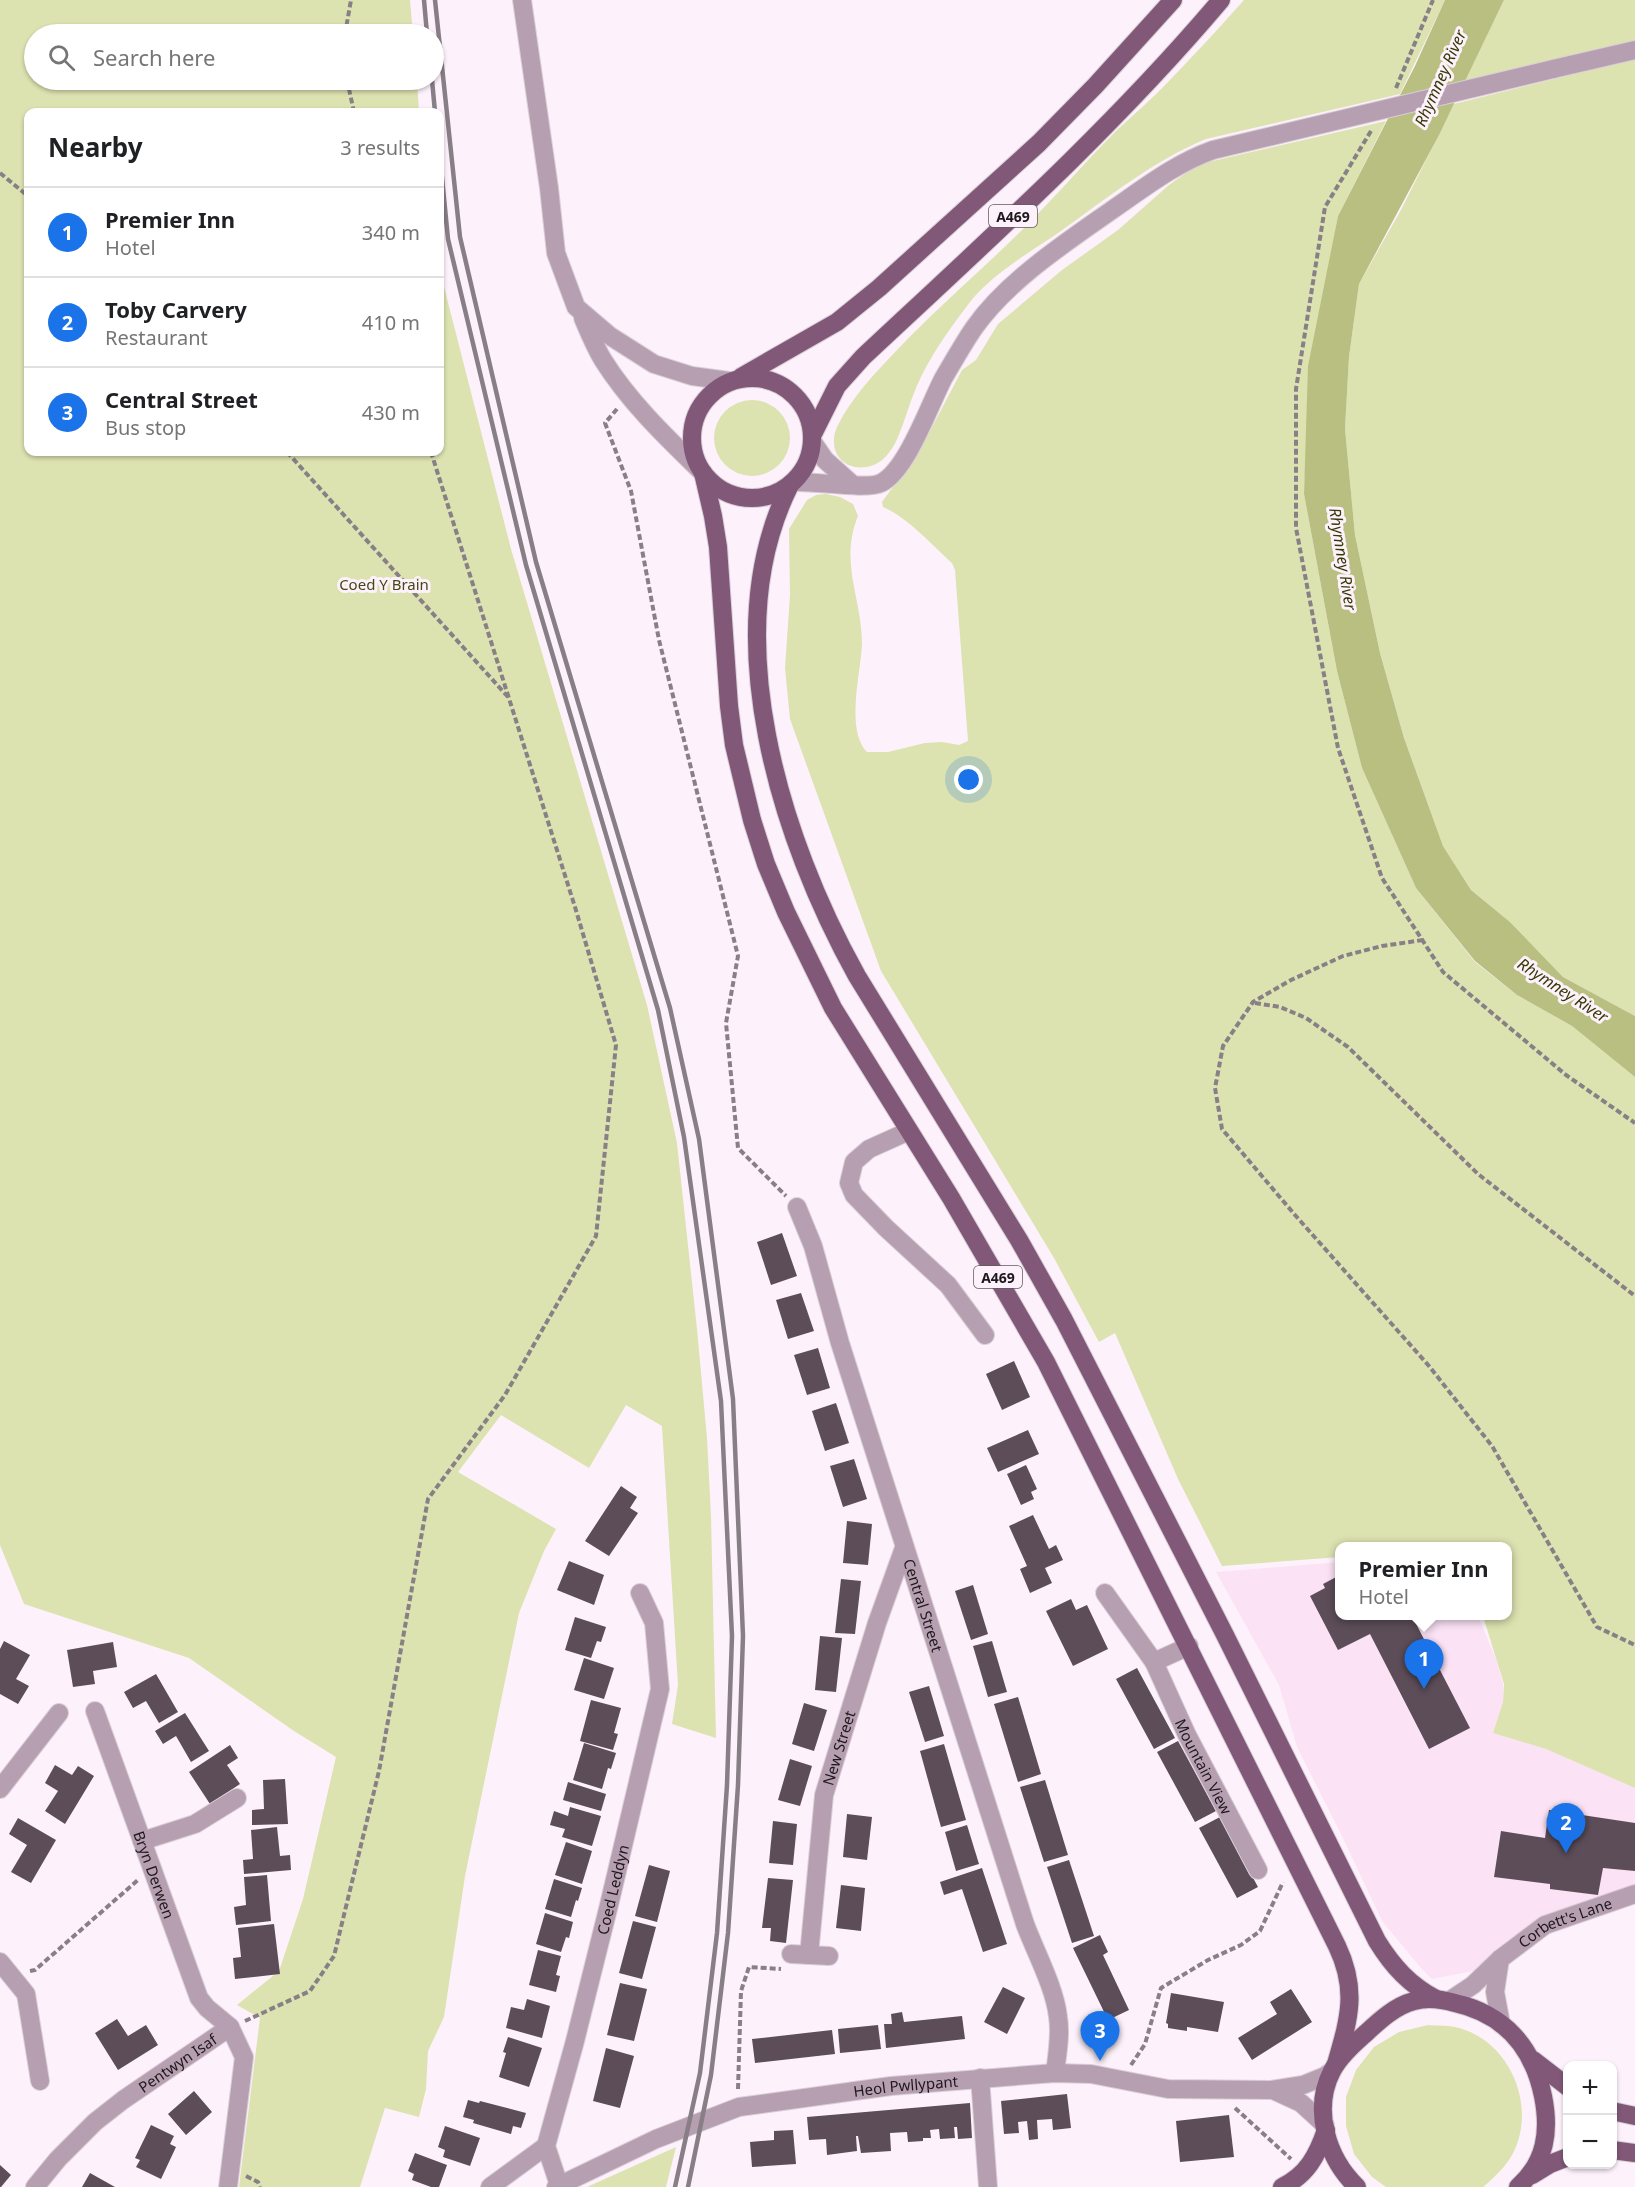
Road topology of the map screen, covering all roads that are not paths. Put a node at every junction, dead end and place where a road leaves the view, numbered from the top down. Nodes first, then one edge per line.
1 (522, 0) edge
2 (1173, 0) edge
3 (1221, 0) edge
4 (1635, 50) edge
5 (581, 313) junction
6 (735, 379) junction
7 (812, 439) junction
8 (703, 472) junction
9 (792, 484) junction
10 (853, 485) junction
11 (909, 1131) junction
12 (797, 1207) road end
13 (985, 1335) dead end
14 (904, 1548) junction
15 (640, 1593) dead end
16 (1106, 1593) dead end
17 (1189, 1646) junction
18 (1154, 1662) junction
19 (95, 1712) dead end
20 (59, 1713) dead end
21 (0, 1790) edge
22 (237, 1798) dead end
23 (142, 1841) junction
24 (1258, 1870) dead end
25 (1635, 1895) edge
26 (829, 1956) dead end
27 (1500, 1959) junction
28 (0, 1962) edge
29 (1443, 2000) junction
30 (1501, 2024) junction
31 (231, 2027) junction
32 (1531, 2059) junction
33 (1334, 2068) junction
34 (1055, 2073) junction
35 (980, 2078) junction
36 (40, 2081) dead end
37 (1563, 2083) edge
38 (1271, 2090) junction
39 (1617, 2112) edge
40 (1635, 2116) edge
41 (1325, 2128) junction
42 (546, 2145) junction
43 (1617, 2151) edge
44 (1635, 2153) edge
45 (1563, 2159) edge
46 (1523, 2183) edge
47 (558, 2186) edge
48 (34, 2187) edge
49 (228, 2187) edge
50 (490, 2187) edge
51 (988, 2187) edge
52 (1282, 2187) edge
53 (1357, 2187) edge

1 - 5 street
2 - 6 main road, A469
3 - 7 main road, A469
4 - 10 street, bridge
5 - 6 street
5 - 8 street
6 - 7 main road
6 - 8 main road, A469
7 - 9 main road, A469
7 - 10 street
8 - 9 main road
8 - 11 main road, A469
9 - 10 street
9 - 29 main road, A469
11 - 13 street
11 - 17 main road, A469
12 - 14 street, Central Street
14 - 26 street, New Street
14 - 34 street, Central Street
15 - 42 street, Coed Leddyn
16 - 18 street, Mountain View
17 - 18 street
17 - 33 main road, A469
18 - 24 street, Mountain View
19 - 23 street, Bryn Derwen
20 - 21 street
22 - 23 street
23 - 31 street, Bryn Derwen
25 - 27 street, Corbett's Lane
27 - 29 street, Corbett's Lane
27 - 30 street
28 - 36 street
29 - 30 main road
29 - 33 main road
30 - 32 main road
31 - 48 street, Pentwyn Isaf
31 - 49 street, Pentwyn Isaf
32 - 37 main road
32 - 46 main road
33 - 38 street, Heol Pwllypant
33 - 41 main road
34 - 35 street, Heol Pwllypant
34 - 38 street, Heol Pwllypant
35 - 47 street, Heol Pwllypant
35 - 51 street
38 - 41 street, Heol Pwllypant
39 - 40 main road
41 - 52 main road
41 - 53 main road
42 - 47 street
42 - 50 street
43 - 44 main road
45 - 46 main road

